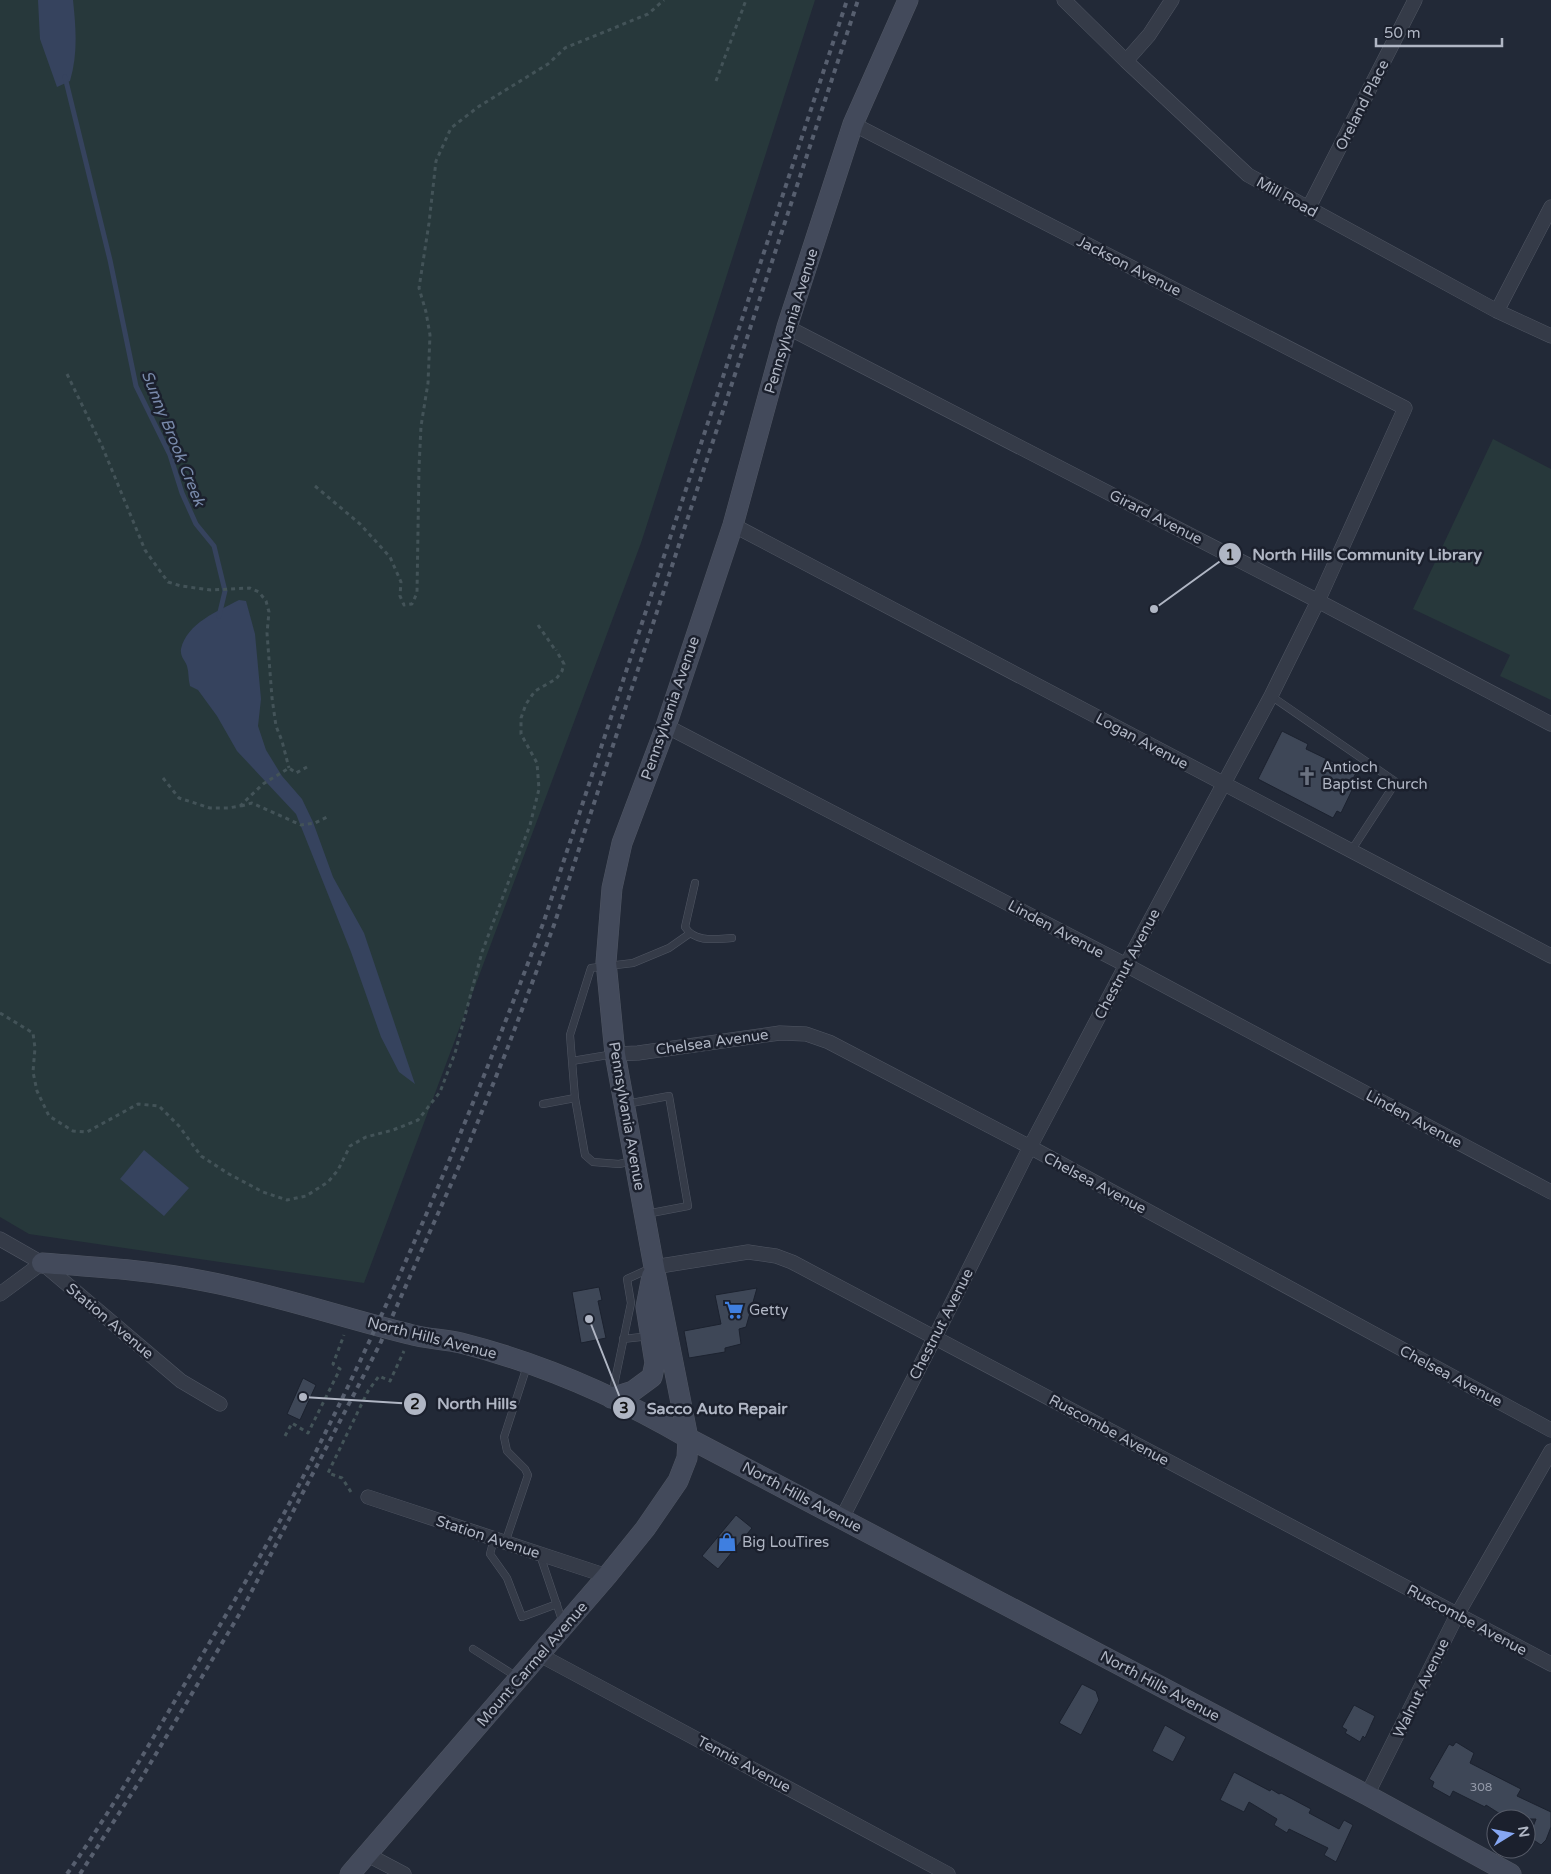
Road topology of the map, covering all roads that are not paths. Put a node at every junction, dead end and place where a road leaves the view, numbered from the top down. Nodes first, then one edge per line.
1 (908, 0) edge
2 (1064, 0) edge
3 (1172, 0) edge
4 (1415, 0) edge
5 (1126, 61) junction
6 (853, 124) junction
7 (1551, 207) edge
8 (1308, 209) junction
9 (1496, 311) junction
10 (787, 327) junction
11 (1551, 336) edge
12 (1406, 408) joint
13 (733, 525) junction
14 (1318, 601) junction
15 (1271, 696) junction
16 (1551, 724) edge
17 (666, 726) junction
18 (1223, 784) junction
19 (1351, 851) junction
20 (695, 883) dead end
21 (689, 934) junction
22 (732, 938) dead end
23 (1551, 956) edge
24 (1126, 965) junction
25 (606, 967) junction
26 (615, 1054) junction
27 (572, 1061) junction
28 (575, 1098) junction
29 (543, 1104) dead end
30 (624, 1105) junction
31 (1030, 1147) junction
32 (634, 1161) junction
33 (1551, 1192) edge
34 (644, 1214) junction
35 (0, 1239) edge
36 (42, 1263) junction
37 (654, 1267) junction
38 (0, 1294) edge
39 (650, 1336) junction
40 (935, 1337) junction
41 (624, 1339) junction
42 (528, 1363) junction
43 (611, 1398) junction
44 (220, 1404) dead end
45 (1551, 1430) edge
46 (688, 1438) junction
47 (1551, 1451) edge
48 (368, 1497) dead end
49 (842, 1518) junction
50 (500, 1541) junction
51 (540, 1554) junction
52 (607, 1576) junction
53 (557, 1604) junction
54 (1457, 1615) junction
55 (564, 1627) junction
56 (473, 1649) dead end
57 (540, 1654) junction
58 (1551, 1664) edge
59 (520, 1678) junction
60 (1368, 1795) junction
61 (368, 1854) junction
62 (350, 1874) edge
63 (404, 1874) edge
64 (948, 1874) edge
65 (1511, 1874) edge

1 - 6 main road, Pennsylvania Avenue
2 - 5 street, Mill Road
3 - 5 street
4 - 8 street, Oreland Place
5 - 8 street, Mill Road
6 - 10 main road, Pennsylvania Avenue
6 - 12 street, Jackson Avenue
7 - 9 street
8 - 9 street, Mill Road
9 - 11 street, Mill Road
10 - 13 main road, Pennsylvania Avenue
10 - 14 street, Girard Avenue
12 - 14 street, Chestnut Avenue
13 - 17 main road, Pennsylvania Avenue
13 - 18 street, Logan Avenue
14 - 15 street, Chestnut Avenue
14 - 16 street, Girard Avenue
15 - 18 street, Chestnut Avenue
15 - 19 lane
17 - 24 street, Linden Avenue
17 - 25 main road, Pennsylvania Avenue
18 - 19 street, Logan Avenue
18 - 24 street, Chestnut Avenue
19 - 23 street, Logan Avenue
20 - 21 lane
21 - 22 lane
21 - 25 lane
24 - 31 street, Chestnut Avenue
24 - 33 street, Linden Avenue
25 - 26 main road, Pennsylvania Avenue
25 - 27 lane
26 - 27 lane
26 - 30 main road, Pennsylvania Avenue
26 - 31 street, Chelsea Avenue
27 - 28 lane
28 - 29 lane
28 - 32 lane
30 - 32 main road, Pennsylvania Avenue
30 - 34 lane
31 - 40 street, Chestnut Avenue
31 - 45 street, Chelsea Avenue
32 - 34 main road, Pennsylvania Avenue
34 - 37 main road, Pennsylvania Avenue
35 - 36 street, Station Avenue
36 - 38 street
36 - 42 main road, North Hills Avenue
36 - 44 street, Station Avenue
37 - 39 main road
37 - 40 street, Ruscombe Avenue
37 - 41 lane
37 - 46 main road, Pennsylvania Avenue
39 - 41 lane
39 - 43 main road
40 - 49 street, Chestnut Avenue
40 - 54 street, Ruscombe Avenue
41 - 43 lane
42 - 43 main road, North Hills Avenue
42 - 50 lane
43 - 46 main road, North Hills Avenue
46 - 49 main road, North Hills Avenue
46 - 52 main road, Mount Carmel Avenue
47 - 54 street, Walnut Avenue
48 - 50 street, Station Avenue
49 - 60 main road, North Hills Avenue
50 - 51 street, Station Avenue
50 - 53 lane
51 - 52 street, Station Avenue
51 - 53 lane
52 - 55 main road, Mount Carmel Avenue
53 - 55 lane
54 - 58 street, Ruscombe Avenue
54 - 60 street, Walnut Avenue
55 - 57 main road, Mount Carmel Avenue
56 - 59 lane
57 - 59 main road, Mount Carmel Avenue
57 - 64 street, Tennis Avenue
59 - 61 main road, Mount Carmel Avenue
60 - 65 main road, North Hills Avenue
61 - 62 main road, Mount Carmel Avenue
61 - 63 street

